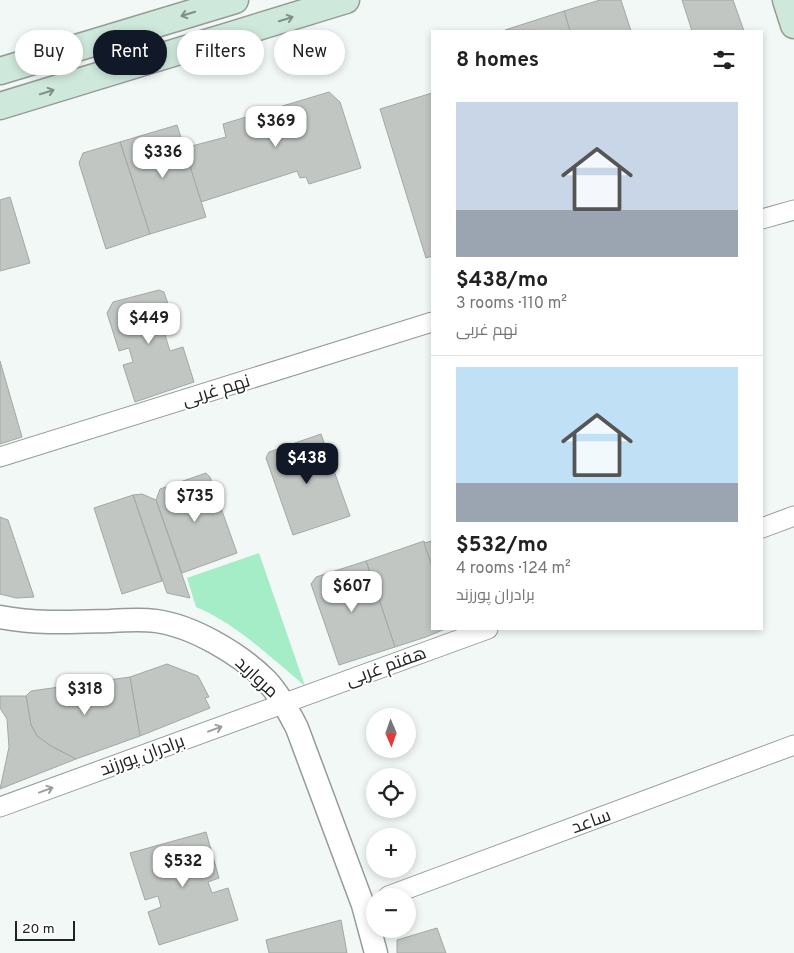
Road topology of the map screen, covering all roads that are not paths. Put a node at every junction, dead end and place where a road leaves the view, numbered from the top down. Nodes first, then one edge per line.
1 (235, 0) edge
2 (346, 0) edge
3 (786, 0) edge
4 (794, 25) edge
5 (0, 72) edge
6 (0, 106) edge
7 (794, 210) edge
8 (763, 220) edge
9 (431, 322) edge
10 (0, 457) edge
11 (794, 516) edge
12 (763, 528) edge
13 (0, 617) edge
14 (485, 630) edge
15 (285, 703) junction
16 (794, 745) edge
17 (0, 807) edge
18 (410, 888) edge
19 (366, 896) edge
20 (374, 938) edge
21 (376, 953) edge

1 -> 5 main road
6 -> 2 main road
3 - 4 main road
7 - 8 street
9 - 10 street, نهم غربی
11 - 12 street
13 - 15 street, مروارید
14 - 15 street, هفتم غربی
17 -> 15 street, برادران پورزند
15 - 19 street, مروارید
16 - 18 street, ساعد
20 - 21 street, مروارید

